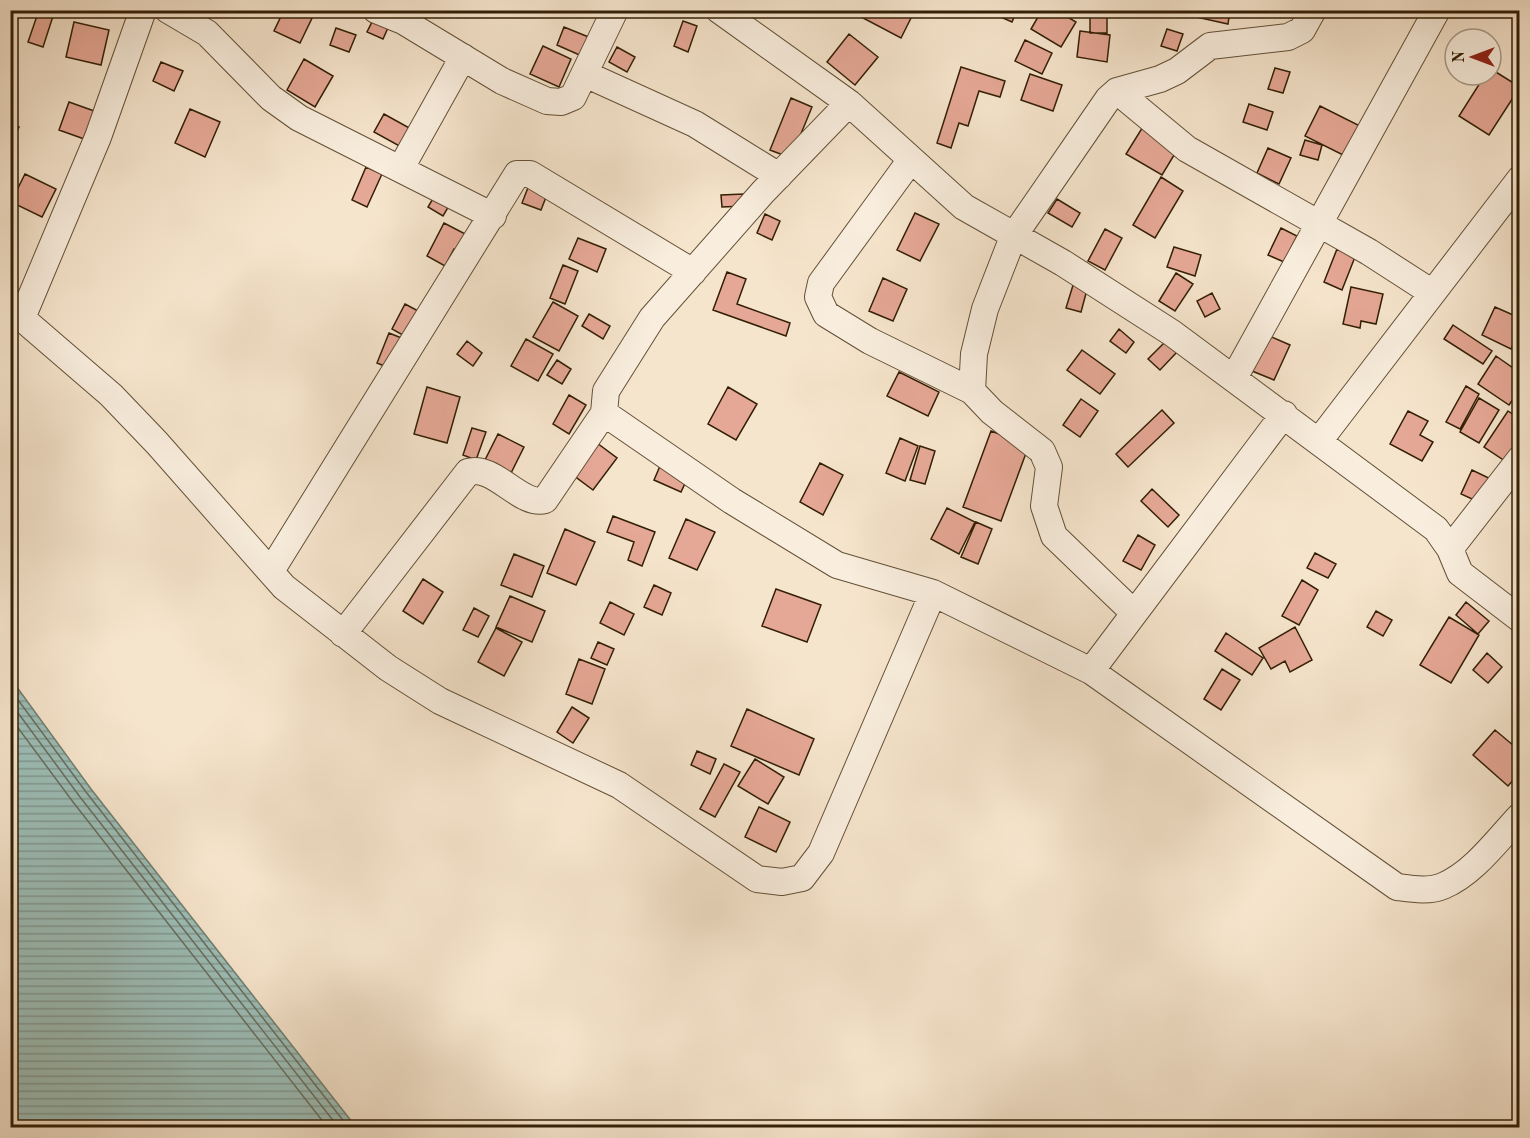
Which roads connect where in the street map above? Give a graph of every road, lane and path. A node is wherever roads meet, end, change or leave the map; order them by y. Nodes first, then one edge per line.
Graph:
1 (143, 10) edge
2 (168, 10) edge
3 (376, 10) edge
4 (615, 10) edge
5 (1313, 10) edge
6 (1437, 10) edge
7 (727, 13) edge
8 (405, 16) edge
9 (463, 57) junction
10 (585, 74) junction
11 (1117, 91) junction
12 (849, 103) junction
13 (910, 161) junction
14 (401, 168) junction
15 (779, 176) junction
16 (1518, 185) edge
17 (493, 216) junction
18 (1318, 224) junction
19 (1013, 237) junction
20 (693, 272) junction
21 (1431, 292) junction
22 (16, 313) edge
23 (1234, 378) junction
24 (972, 391) junction
25 (604, 413) junction
26 (1284, 414) junction
27 (1319, 441) junction
28 (1520, 459) edge
29 (1450, 549) junction
30 (271, 571) junction
31 (933, 593) junction
32 (1134, 613) junction
33 (1520, 618) edge
34 (343, 634) junction
35 (1090, 671) junction
36 (1520, 816) edge

1 - 22 street
2 - 14 street
3 - 8 street
4 - 10 street
5 - 11 street
6 - 18 street
7 - 12 street
8 - 9 street
9 - 10 street
9 - 14 street
10 - 15 street
11 - 18 street
11 - 19 street
12 - 13 street
12 - 15 street
13 - 19 street
13 - 24 street
14 - 17 street
15 - 20 street
16 - 21 street
17 - 20 street
17 - 30 street
18 - 21 street
18 - 23 street
19 - 23 street
19 - 24 street
20 - 25 street
21 - 27 street
22 - 30 street
23 - 26 street
24 - 32 street
25 - 31 street
25 - 34 street
26 - 27 street
26 - 32 street
27 - 29 street
28 - 29 street
29 - 33 street
30 - 34 street
31 - 34 street
31 - 35 street
32 - 35 street
35 - 36 street

